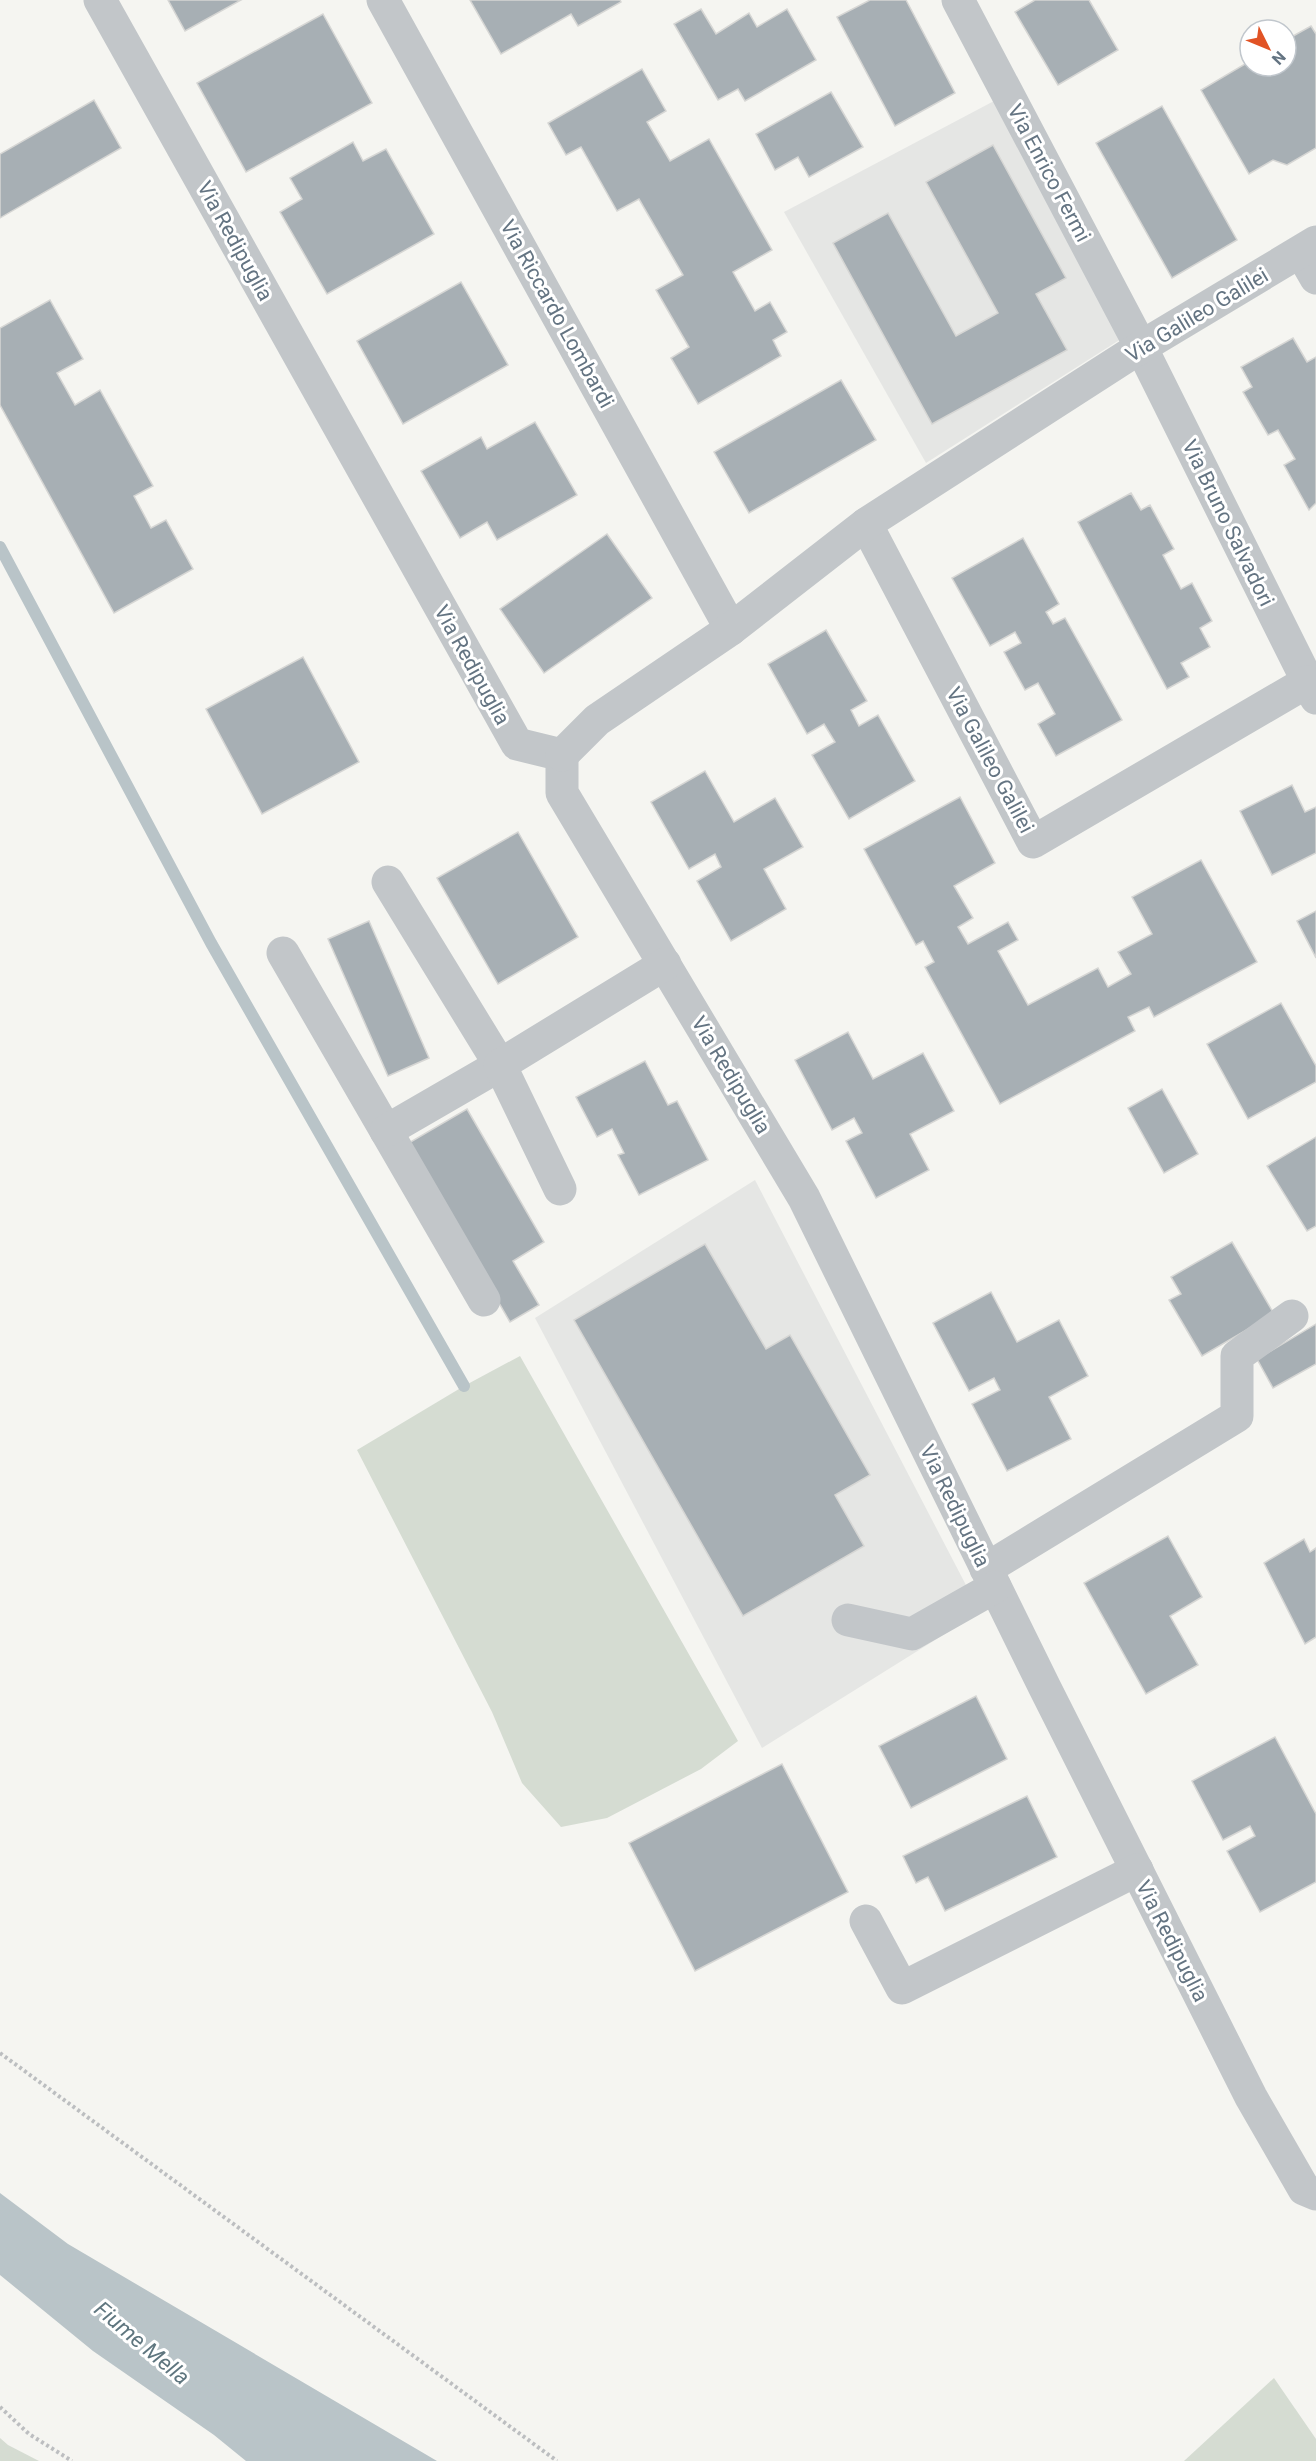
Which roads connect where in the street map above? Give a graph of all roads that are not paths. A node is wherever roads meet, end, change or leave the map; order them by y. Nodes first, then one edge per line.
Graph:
1 (100, 0) edge
2 (382, 0) edge
3 (957, 0) edge
4 (1311, 258) edge
5 (1141, 347) junction
6 (866, 524) junction
7 (731, 629) junction
8 (1312, 690) edge
9 (562, 755) junction
10 (388, 882) dead end
11 (283, 953) dead end
12 (665, 964) junction
13 (500, 1065) junction
14 (386, 1131) junction
15 (560, 1189) dead end
16 (484, 1300) dead end
17 (1293, 1316) dead end
18 (991, 1578) junction
19 (848, 1620) dead end
20 (1137, 1870) junction
21 (866, 1921) dead end
22 (1316, 2194) edge

1 - 9 street, Via Redipuglia
2 - 7 street, Via Riccardo Lombardi
3 - 5 street, Via Enrico Fermi
4 - 5 street, Via Galileo Galilei
5 - 6 street, Via Galileo Galilei
5 - 8 street, Via Bruno Salvadori
6 - 7 street, Via Galileo Galilei
6 - 8 street, Via Galileo Galilei
7 - 9 street, Via Galileo Galilei
9 - 12 street, Via Redipuglia
10 - 13 street
11 - 14 street
12 - 13 street
12 - 18 street, Via Redipuglia
13 - 14 street
13 - 15 street
14 - 16 street
17 - 18 street
18 - 19 street
18 - 20 street, Via Redipuglia
20 - 21 street
20 - 22 street, Via Redipuglia

